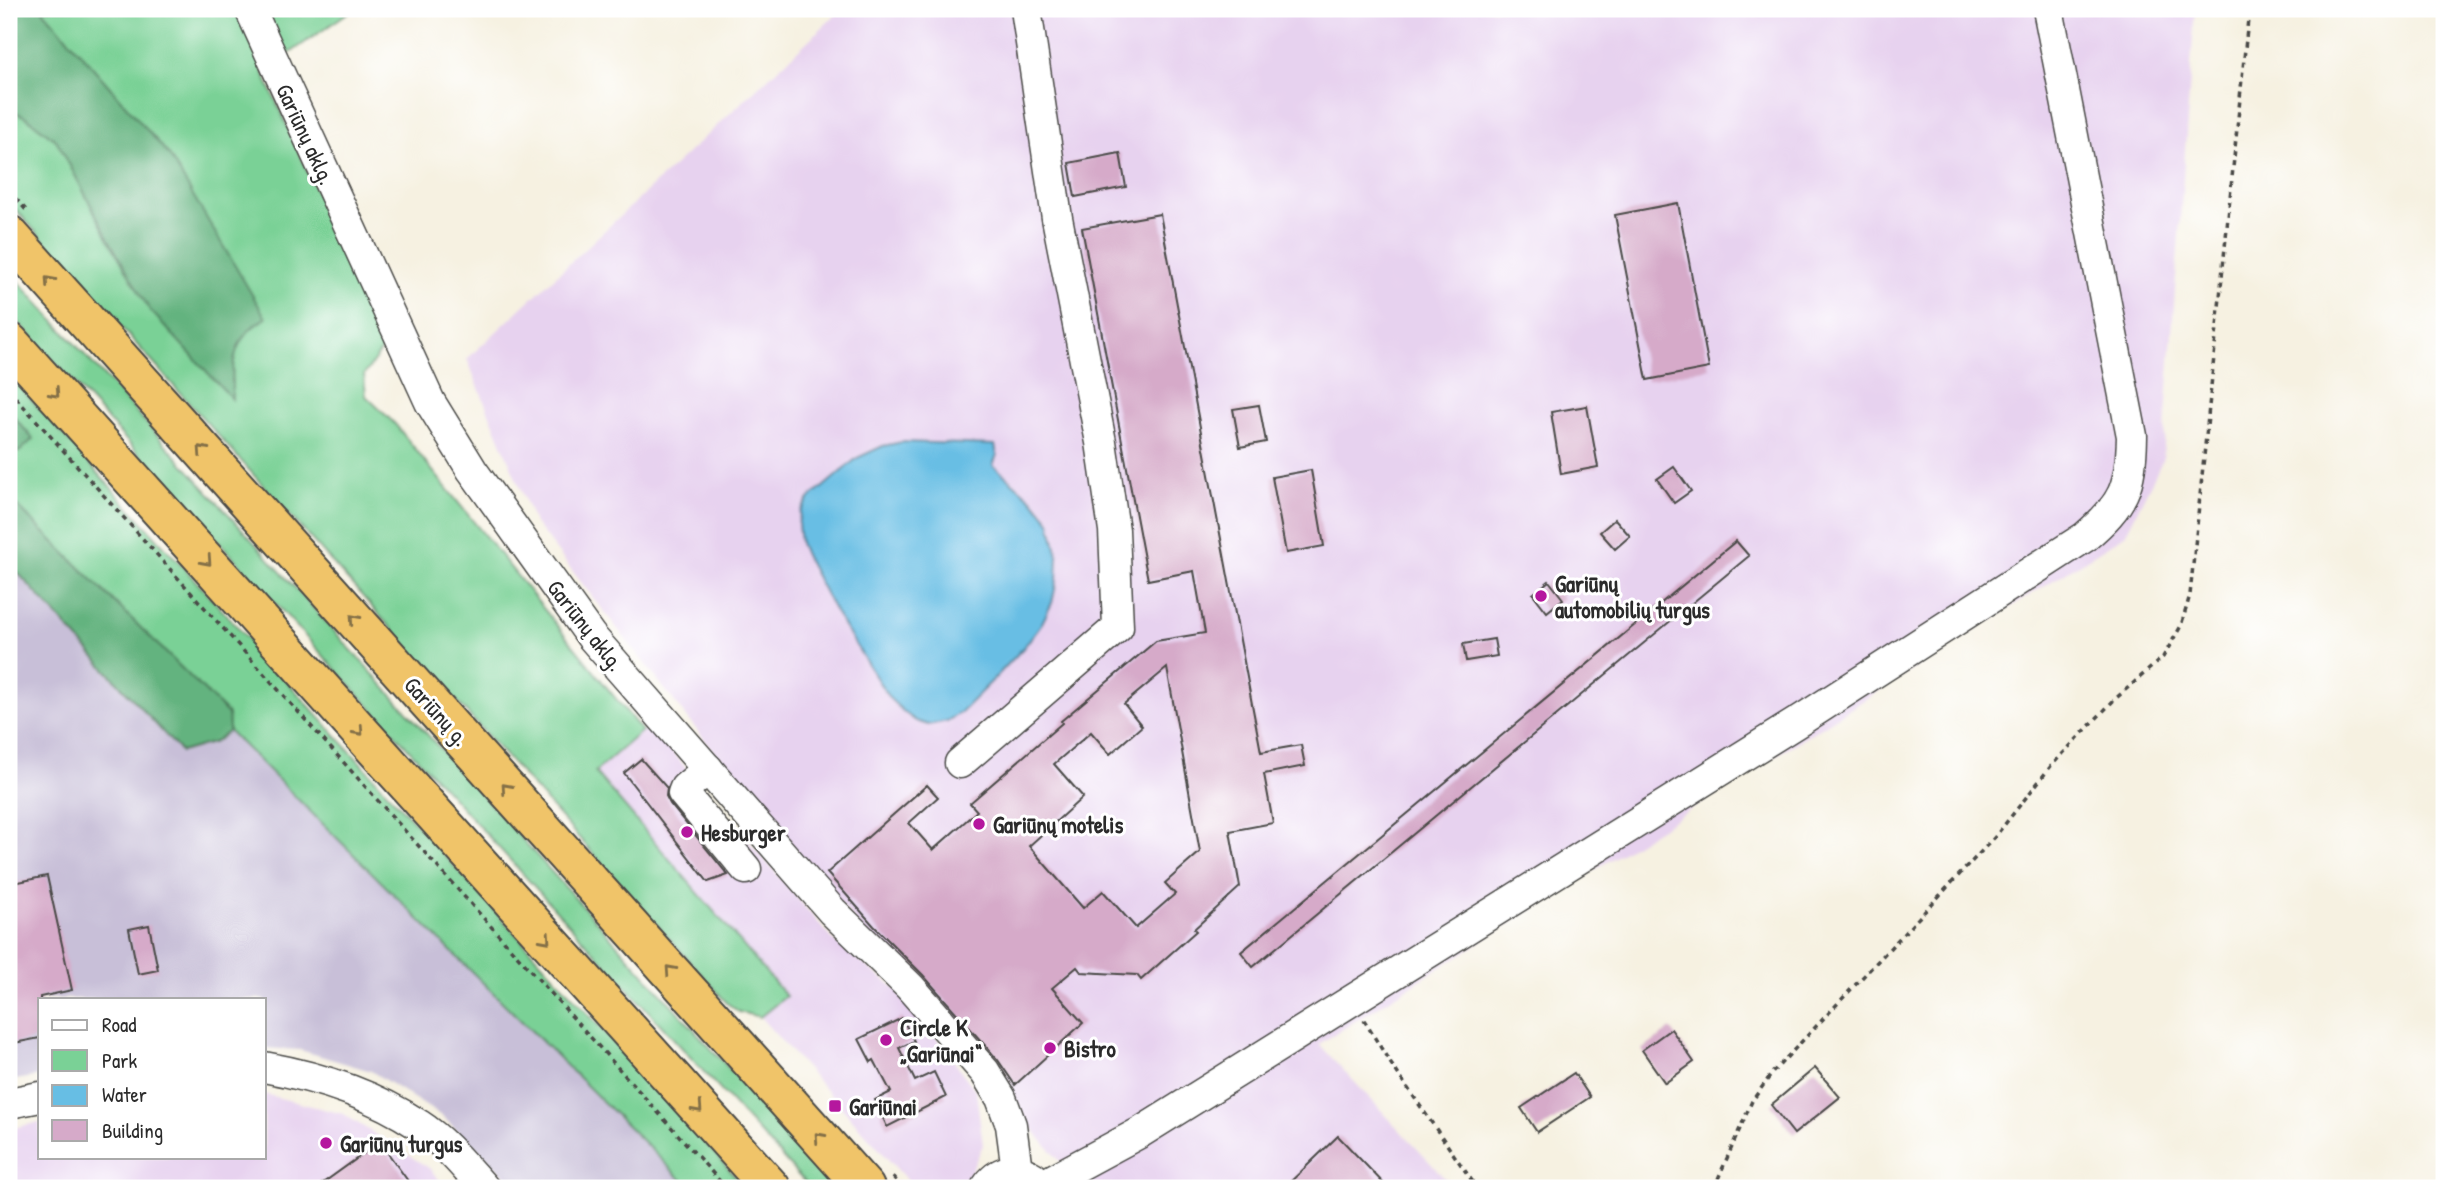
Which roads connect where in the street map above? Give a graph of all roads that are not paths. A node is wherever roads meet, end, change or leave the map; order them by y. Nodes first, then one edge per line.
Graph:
1 (250, 9) edge
2 (276, 9) edge
3 (1026, 9) edge
4 (2048, 9) edge
5 (268, 51) junction
6 (9, 236) edge
7 (9, 342) edge
8 (960, 763) dead end
9 (708, 769) junction
10 (746, 869) dead end
11 (715, 1021) junction
12 (760, 1028) dead end
13 (266, 1067) edge
14 (38, 1097) edge
15 (9, 1103) edge
16 (1033, 1181) edge
17 (484, 1188) edge
18 (771, 1188) edge
19 (864, 1188) edge
20 (986, 1188) edge

1 - 5 street, Gariūnų aklg.
2 - 5 street
3 - 8 street
4 - 16 street
5 - 9 street, Gariūnų aklg.
11 -> 6 highway, Gariūnų g.
7 -> 18 highway
9 - 10 street
9 - 16 street, Gariūnų aklg.
11 - 12 highway
19 -> 11 highway, Gariūnų g.
13 - 17 street
14 - 15 street
16 - 20 street

